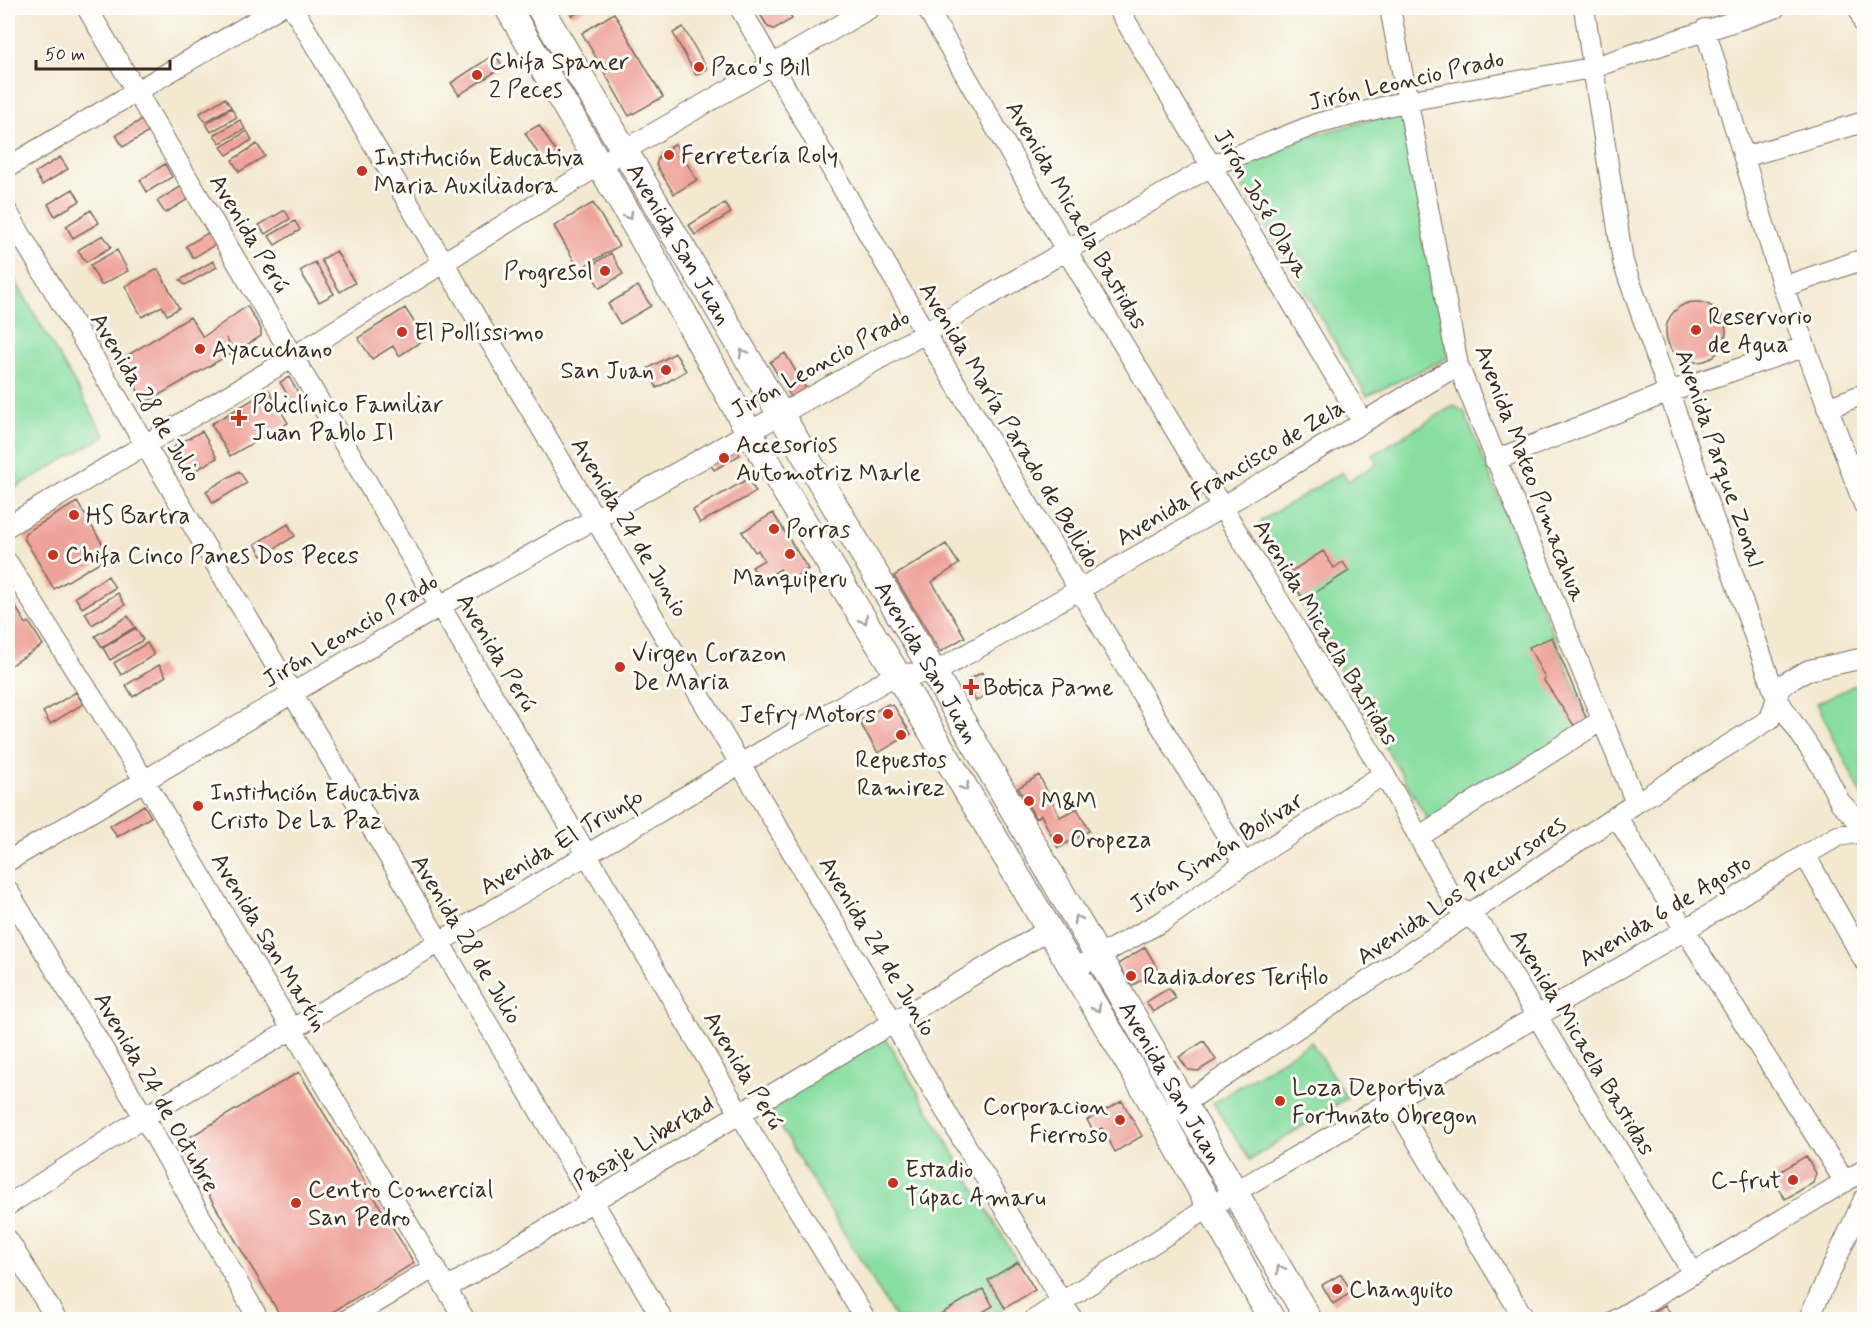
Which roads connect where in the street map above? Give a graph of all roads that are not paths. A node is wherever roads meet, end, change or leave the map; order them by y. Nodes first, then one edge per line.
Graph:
1 (87, 8) edge
2 (278, 8) edge
3 (293, 8) edge
4 (508, 8) edge
5 (540, 8) edge
6 (740, 8) edge
7 (870, 8) edge
8 (927, 8) edge
9 (1118, 8) edge
10 (1390, 8) edge
11 (1584, 8) edge
12 (1775, 8) edge
13 (1859, 8) edge
14 (1864, 24) edge
15 (1705, 29) junction
16 (772, 63) junction
17 (1591, 68) junction
18 (136, 91) junction
19 (1407, 101) junction
20 (1864, 122) edge
21 (625, 151) junction
22 (1744, 157) junction
23 (599, 165) junction
24 (1211, 166) junction
25 (8, 167) edge
26 (8, 213) edge
27 (1066, 250) junction
28 (1864, 259) edge
29 (445, 264) junction
30 (1783, 286) junction
31 (926, 333) junction
32 (1804, 348) junction
33 (293, 357) junction
34 (1458, 365) junction
35 (1670, 392) junction
36 (1864, 394) edge
37 (1827, 408) junction
38 (779, 414) junction
39 (1363, 423) junction
40 (749, 432) junction
41 (144, 444) junction
42 (1495, 460) junction
43 (1864, 505) edge
44 (1221, 508) junction
45 (596, 519) junction
46 (8, 526) edge
47 (8, 563) edge
48 (1079, 591) junction
49 (440, 606) junction
50 (1864, 658) edge
51 (934, 673) junction
52 (897, 674) junction
53 (293, 695) junction
54 (1776, 697) junction
55 (1602, 720) junction
56 (740, 764) junction
57 (1384, 774) junction
58 (144, 780) junction
59 (1636, 803) junction
60 (1617, 817) junction
61 (1864, 827) edge
62 (1864, 832) edge
63 (1420, 836) junction
64 (1805, 855) junction
65 (587, 856) junction
66 (8, 861) edge
67 (1244, 864) junction
68 (8, 891) edge
69 (1469, 917) junction
70 (1050, 928) junction
71 (1685, 930) junction
72 (440, 943) junction
73 (1098, 956) junction
74 (1864, 960) edge
75 (1074, 969) junction
76 (1537, 1015) junction
77 (893, 1022) junction
78 (293, 1031) junction
79 (1393, 1101) junction
80 (1184, 1104) junction
81 (740, 1114) junction
82 (144, 1118) junction
83 (1162, 1119) junction
84 (1864, 1170) edge
85 (1845, 1182) junction
86 (1235, 1192) junction
87 (1864, 1199) edge
88 (593, 1201) junction
89 (8, 1205) edge
90 (1211, 1206) junction
91 (8, 1240) edge
92 (435, 1268) junction
93 (1693, 1273) junction
94 (447, 1288) junction
95 (1068, 1311) edge
96 (57, 1320) edge
97 (259, 1320) edge
98 (347, 1320) edge
99 (465, 1320) edge
100 (663, 1320) edge
101 (866, 1320) edge
102 (1034, 1320) edge
103 (1272, 1320) edge
104 (1309, 1320) edge
105 (1525, 1320) edge
106 (1616, 1320) edge
107 (1808, 1320) edge

1 - 18 street, Avenida Perú
2 - 18 street
3 - 29 street, Avenida 24 de Junio
4 - 23 main road, Avenida San Juan
5 - 21 main road, Avenida San Juan
6 - 16 street, Avenida María Parado de Bellido
7 - 16 street
8 - 27 street, Avenida Micaela Bastidas
9 - 24 street, Jirón José Olaya
10 - 19 street, Avenida Mateo Pumacahua
11 - 17 street, Avenida Parque Zonal
12 - 15 street, Jirón Leoncio Prado
13 - 14 street
15 - 17 street, Jirón Leoncio Prado
15 - 22 street
16 - 21 street
16 - 31 street, Avenida María Parado de Bellido
17 - 19 street, Jirón Leoncio Prado
17 - 35 street, Avenida Parque Zonal
18 - 25 street
18 - 33 street, Avenida Perú
19 - 24 street, Jirón Leoncio Prado
19 - 34 street, Avenida Mateo Pumacahua
20 - 22 street
21 - 23 street
38 -> 21 main road, Avenida San Juan
22 - 30 street
23 - 29 street
23 -> 40 main road, Avenida San Juan
24 - 27 street, Jirón Leoncio Prado
24 - 39 street, Jirón José Olaya
26 - 41 street, Avenida 28 de Julio
27 - 31 street, Jirón Leoncio Prado
27 - 44 street, Avenida Micaela Bastidas
28 - 30 street
29 - 33 street
29 - 45 street, Avenida 24 de Junio
30 - 32 street
31 - 38 street, Jirón Leoncio Prado
31 - 48 street, Avenida María Parado de Bellido
32 - 35 street
32 - 37 street
33 - 41 street
33 - 49 street, Avenida Perú
34 - 39 street, Avenida Francisco de Zela
34 - 42 street, Avenida Mateo Pumacahua
35 - 42 street
35 - 54 street, Avenida Parque Zonal
36 - 37 street
37 - 43 street
38 - 40 street, Jirón Leoncio Prado
38 - 51 main road, Avenida San Juan
39 - 44 street, Avenida Francisco de Zela
40 - 45 street, Jirón Leoncio Prado
40 -> 52 main road, Avenida San Juan
41 - 46 street
41 - 53 street, Avenida 28 de Julio
42 - 55 street, Avenida Mateo Pumacahua
44 - 48 street, Avenida Francisco de Zela
44 - 57 street, Avenida Micaela Bastidas
45 - 49 street, Jirón Leoncio Prado
45 - 56 street, Avenida 24 de Junio
47 - 58 street, Avenida San Martín
48 - 51 street, Avenida Francisco de Zela
48 - 67 street, Avenida María Parado de Bellido
49 - 53 street, Jirón Leoncio Prado
49 - 65 street, Avenida Perú
50 - 54 street, Avenida Los Precursores
51 - 52 street, Avenida Francisco de Zela
73 -> 51 main road, Avenida San Juan
52 - 56 street, Avenida El Triunfo
52 -> 70 main road, Avenida San Juan
53 - 58 street, Jirón Leoncio Prado
53 - 72 street, Avenida 28 de Julio
54 - 59 street, Avenida Los Precursores
54 - 61 street, Avenida Parque Zonal
55 - 59 street, Avenida Mateo Pumacahua
55 - 63 street
56 - 65 street, Avenida El Triunfo
56 - 77 street, Avenida 24 de Junio
57 - 63 street, Avenida Micaela Bastidas
57 - 67 street, Jirón Simón Bolívar
58 - 66 street, Jirón Leoncio Prado
58 - 78 street, Avenida San Martín
59 - 60 street, Avenida Los Precursores
60 - 69 street, Avenida Los Precursores
60 - 71 street
62 - 64 street, Avenida 6 de Agosto
63 - 69 street, Avenida Micaela Bastidas
64 - 71 street, Avenida 6 de Agosto
64 - 74 street
65 - 72 street, Avenida El Triunfo
65 - 81 street, Avenida Perú
67 - 73 street, Jirón Simón Bolívar
68 - 82 street, Avenida 24 de Octubre
69 - 76 street, Avenida Micaela Bastidas
69 - 80 street, Avenida Los Precursores
70 - 75 main road, Avenida San Juan
70 - 77 street, Pasaje Libertad
71 - 76 street, Avenida 6 de Agosto
71 - 85 street
72 - 78 street, Avenida El Triunfo
72 - 88 street, Avenida 28 de Julio
73 - 75 street, Jirón Simón Bolívar
73 - 80 main road, Avenida San Juan
75 -> 83 main road, Avenida San Juan
76 - 79 street, Avenida 6 de Agosto
76 - 93 street, Avenida Micaela Bastidas
77 - 81 street, Pasaje Libertad
77 - 95 street, Avenida 24 de Junio
78 - 82 street, Avenida El Triunfo
78 - 92 street, Avenida San Martín
79 - 86 street, Avenida 6 de Agosto
79 - 105 street
80 - 83 street, Avenida Los Precursores
80 - 86 main road, Avenida San Juan
81 - 88 street, Pasaje Libertad
81 - 101 street, Avenida Perú
82 - 89 street, Avenida El Triunfo
82 - 97 street, Avenida 24 de Octubre
83 - 90 main road, Avenida San Juan
84 - 85 street
85 - 93 street
86 - 90 street, Avenida 6 de Agosto
104 -> 86 main road, Avenida San Juan
87 - 107 street
88 - 94 street, Pasaje Libertad
88 - 100 street, Avenida 28 de Julio
90 - 95 street, Avenida 6 de Agosto
90 - 103 main road, Avenida San Juan
91 - 96 street
92 - 94 street, Avenida San Martín
92 - 98 street
93 - 106 street
94 - 99 street, Avenida San Martín
95 - 102 street, Avenida 6 de Agosto

